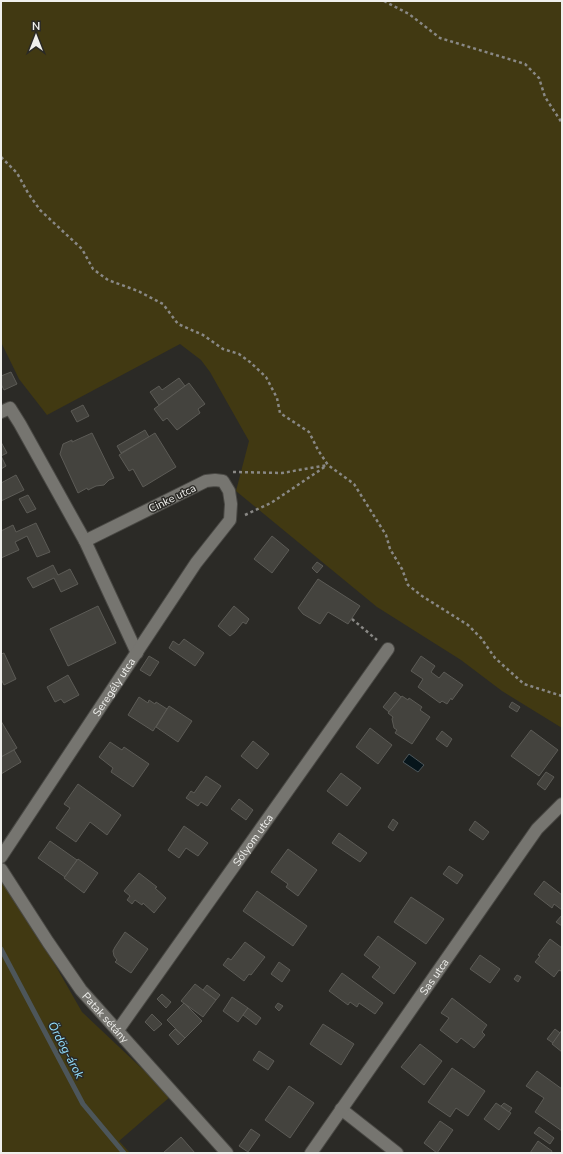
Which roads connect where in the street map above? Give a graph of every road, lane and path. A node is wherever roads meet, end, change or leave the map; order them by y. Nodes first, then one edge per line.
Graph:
1 (384, 1) edge
2 (562, 123) edge
3 (1, 157) edge
4 (1, 412) edge
5 (328, 464) junction
6 (206, 481) junction
7 (230, 520) junction
8 (85, 541) junction
9 (352, 619) dead end
10 (388, 649) joint
11 (137, 653) junction
12 (562, 696) edge
13 (562, 804) edge
14 (1, 857) edge
15 (1, 869) edge
16 (118, 1030) junction
17 (341, 1109) junction
18 (227, 1153) edge
19 (311, 1153) edge
20 (397, 1153) edge

1 - 2 path
3 - 5 path
4 - 8 street
5 - 6 path
5 - 7 path
5 - 12 path
6 - 7 street, Cinke utca
6 - 8 street, Cinke utca
7 - 11 street, Seregély utca
8 - 11 street
9 - 10 path
10 - 16 street, Sólyom utca
11 - 14 street, Seregély utca
13 - 17 street, Sas utca
15 - 16 street, Patak sétány
16 - 18 street, Patak sétány
17 - 19 street, Sas utca
17 - 20 street

